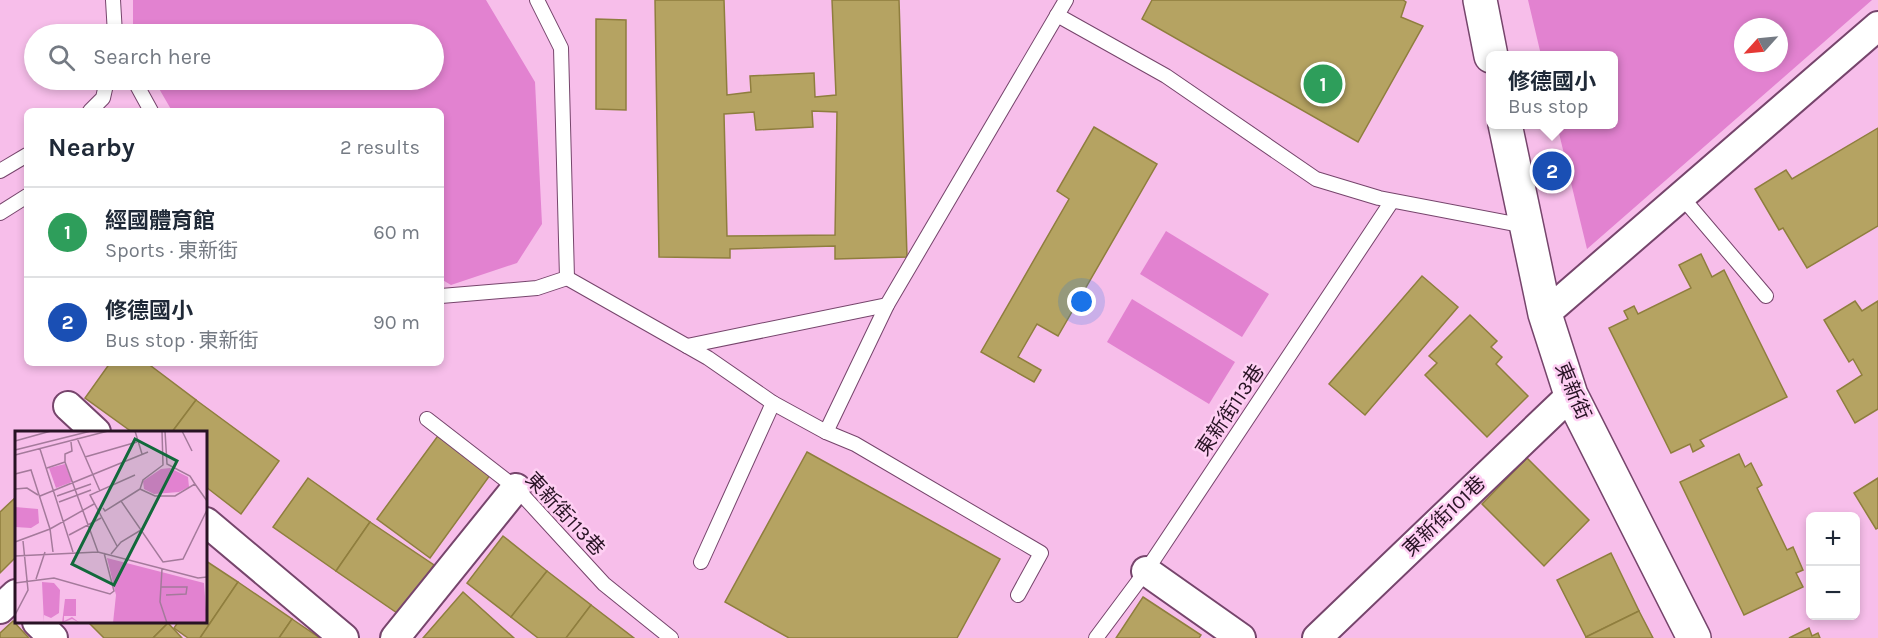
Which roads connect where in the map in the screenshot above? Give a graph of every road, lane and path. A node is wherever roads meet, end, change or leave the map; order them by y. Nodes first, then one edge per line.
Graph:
1 (113, 0) edge
2 (537, 0) edge
3 (1066, 0) edge
4 (1480, 0) edge
5 (1057, 15) junction
6 (114, 24) edge
7 (1878, 26) edge
8 (1490, 51) edge
9 (105, 90) edge
10 (140, 90) edge
11 (93, 108) edge
12 (150, 108) edge
13 (1506, 129) edge
14 (24, 157) edge
15 (0, 171) edge
16 (1681, 196) junction
17 (24, 198) edge
18 (1392, 201) junction
19 (0, 213) edge
20 (1527, 226) junction
21 (567, 278) junction
22 (444, 296) edge
23 (1766, 296) dead end
24 (887, 305) junction
25 (1545, 314) junction
26 (687, 346) junction
27 (1571, 394) junction
28 (773, 402) junction
29 (68, 406) dead end
30 (427, 419) dead end
31 (95, 431) edge
32 (826, 432) junction
33 (516, 488) junction
34 (207, 523) edge
35 (701, 562) dead end
36 (1146, 571) junction
37 (1018, 595) dead end
38 (39, 623) edge
39 (53, 638) edge
40 (344, 638) edge
41 (395, 638) edge
42 (671, 638) edge
43 (1096, 638) edge
44 (1241, 638) edge
45 (1317, 638) edge
46 (1694, 638) edge

1 - 6 lane
2 - 21 lane
3 - 5 lane
4 - 8 street
5 - 18 lane
5 - 24 lane
7 - 16 street
9 - 11 lane
10 - 12 lane
13 - 20 street, 東新街
14 - 15 lane
16 - 23 lane
16 - 25 street
17 - 19 lane
18 - 20 lane
18 - 36 lane, 東新街113巷
20 - 25 street, 東新街
21 - 22 lane
21 - 26 lane
24 - 26 lane
24 - 32 lane
25 - 27 street, 東新街
26 - 28 lane
27 - 45 street, 東新街101巷
27 - 46 street, 東新街
28 - 32 lane
28 - 35 lane
29 - 31 street
30 - 33 lane, 東新街113巷
32 - 37 lane
33 - 41 street
33 - 42 lane, 東新街113巷
34 - 40 street
36 - 43 lane, 東新街113巷
36 - 44 street
38 - 39 street

